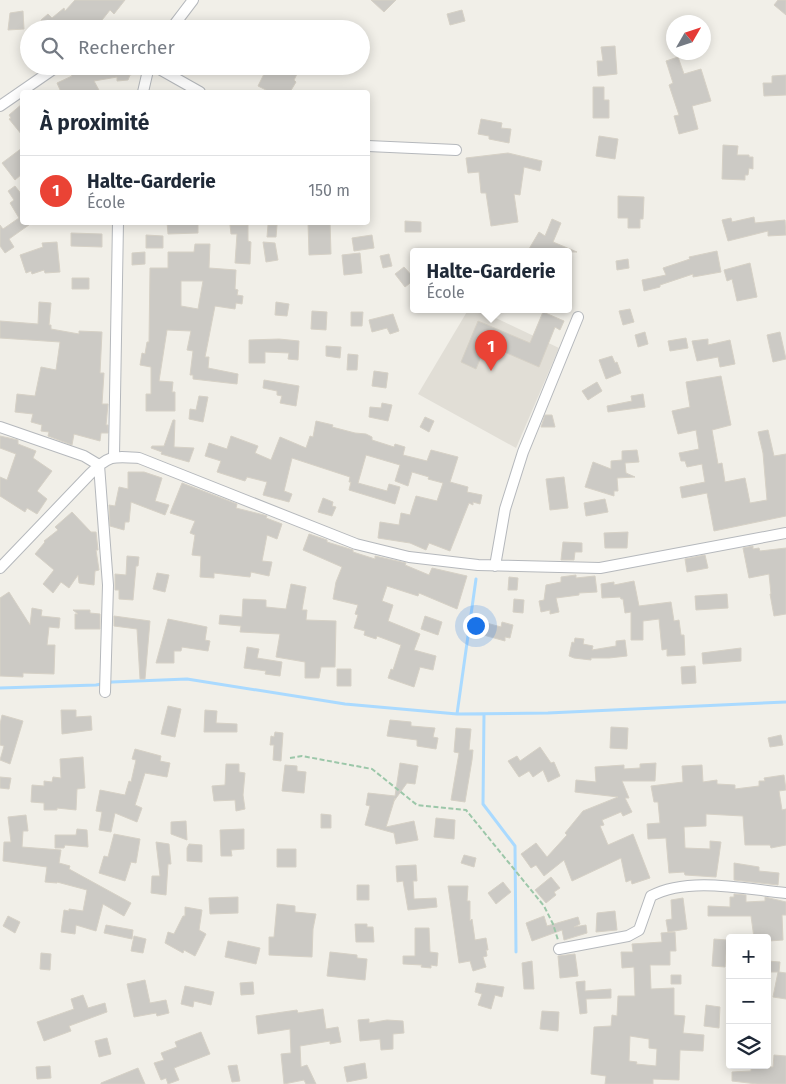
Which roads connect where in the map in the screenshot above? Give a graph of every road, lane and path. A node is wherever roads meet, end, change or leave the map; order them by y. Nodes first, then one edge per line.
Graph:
1 (193, 0) edge
2 (178, 20) edge
3 (45, 75) edge
4 (147, 75) edge
5 (170, 75) edge
6 (23, 90) edge
7 (143, 90) edge
8 (196, 90) edge
9 (20, 92) edge
10 (0, 106) edge
11 (370, 146) edge
12 (456, 150) dead end
13 (118, 225) edge
14 (578, 317) dead end
15 (0, 428) edge
16 (114, 456) junction
17 (99, 465) junction
18 (786, 533) edge
19 (495, 566) junction
20 (0, 568) edge
21 (105, 686) dead end
22 (290, 758) dead end
23 (786, 893) edge
24 (559, 949) joint

1 - 2 street
3 - 6 street
4 - 7 street
5 - 8 street
9 - 10 street
11 - 12 street
13 - 16 street
14 - 19 street
15 - 17 street
16 - 17 street
16 - 19 street
17 - 20 street
17 - 21 street
18 - 19 street
22 - 24 path
23 - 24 street

